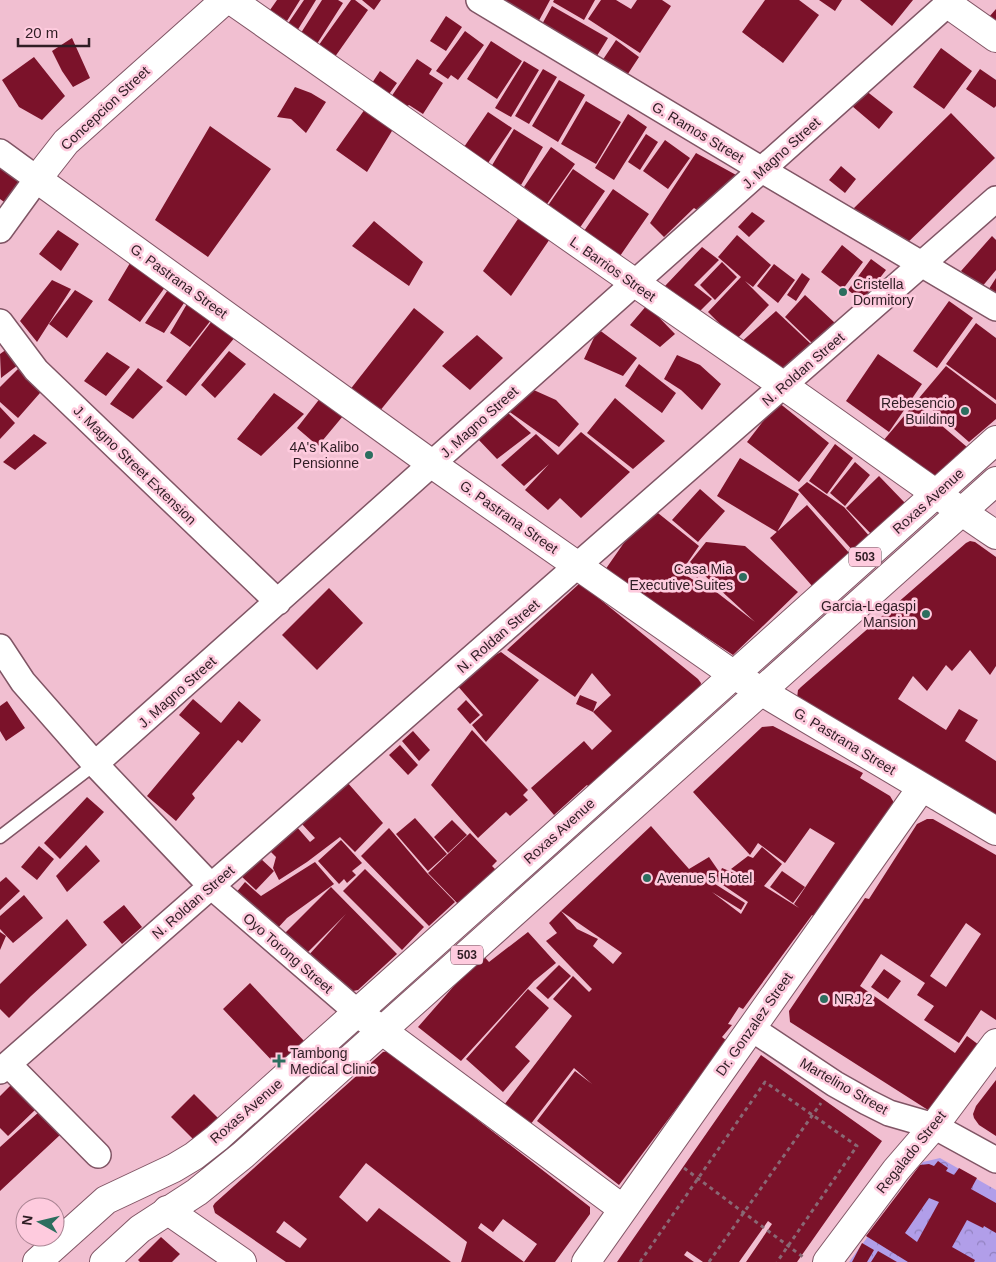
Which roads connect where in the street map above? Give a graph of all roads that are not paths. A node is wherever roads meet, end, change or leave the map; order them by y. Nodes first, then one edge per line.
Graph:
1 (225, 0) edge
2 (231, 0) edge
3 (480, 0) edge
4 (950, 2) edge
5 (996, 38) edge
6 (0, 152) edge
7 (762, 170) junction
8 (37, 179) junction
9 (996, 199) edge
10 (0, 230) edge
11 (923, 264) junction
12 (634, 284) junction
13 (996, 308) edge
14 (0, 322) edge
15 (783, 386) junction
16 (996, 440) edge
17 (432, 464) junction
18 (996, 481) edge
19 (935, 494) junction
20 (962, 512) junction
21 (996, 535) edge
22 (579, 566) junction
23 (278, 602) junction
24 (0, 647) edge
25 (734, 675) junction
26 (762, 691) junction
27 (95, 764) junction
28 (922, 787) junction
29 (996, 831) edge
30 (0, 837) edge
31 (211, 886) junction
32 (357, 1012) junction
33 (751, 1028) junction
34 (382, 1030) junction
35 (996, 1043) edge
36 (3, 1064) edge
37 (934, 1126) junction
38 (98, 1155) dead end
39 (996, 1160) edge
40 (623, 1209) junction
41 (167, 1210) junction
42 (37, 1262) edge
43 (104, 1262) edge
44 (242, 1262) edge
45 (586, 1262) edge
46 (827, 1262) edge

1 - 8 street, Concepcion Street
2 - 12 street, L. Barrios Street
3 - 7 street, G. Ramos Street
4 - 5 street
4 - 7 street, J. Magno Street
6 - 8 street
7 - 11 street, G. Ramos Street
7 - 12 street, J. Magno Street
8 - 10 street, Concepcion Street
8 - 17 street, G. Pastrana Street
9 - 11 street, N. Roldan Street
11 - 13 street, G. Ramos Street
11 - 15 street, N. Roldan Street
12 - 15 street, L. Barrios Street
12 - 17 street, J. Magno Street
14 - 23 street, J. Magno Street Extension
15 - 19 street, L. Barrios Street
15 - 22 street, N. Roldan Street
16 - 19 street, Roxas Avenue / 503
17 - 22 street, G. Pastrana Street
17 - 23 street, J. Magno Street
18 - 20 street, 503
19 - 20 street, L. Barrios Street
19 - 25 street, Roxas Avenue / 503
20 - 21 street, L. Barrios Street
20 - 26 street, 503
22 - 25 street, G. Pastrana Street
22 - 31 street, N. Roldan Street
23 - 27 street, J. Magno Street
24 - 27 street, Oyo Torong Street
25 - 26 street, G. Pastrana Street
25 - 32 street, Roxas Avenue / 503
26 - 28 street, G. Pastrana Street
26 - 34 street, 503
27 - 30 lane, J. Magno Street
27 - 31 street, Oyo Torong Street
28 - 29 street, G. Pastrana Street
28 - 33 street, Dr. Gonzalez Street
31 - 32 street, Oyo Torong Street
31 - 36 street, N. Roldan Street
32 - 34 street, Oyo Torong Street
32 - 42 street, Roxas Avenue / 503
33 - 37 street, Martelino Street
33 - 40 street, Dr. Gonzalez Street
34 - 40 street, Oyo Torong Street
34 - 41 street, 503
35 - 37 street, Regalado Street
36 - 38 street
37 - 39 street, Martelino Street
37 - 46 street, Regalado Street
40 - 45 street, Dr. Gonzalez Street
41 - 43 street, 503
41 - 44 street

